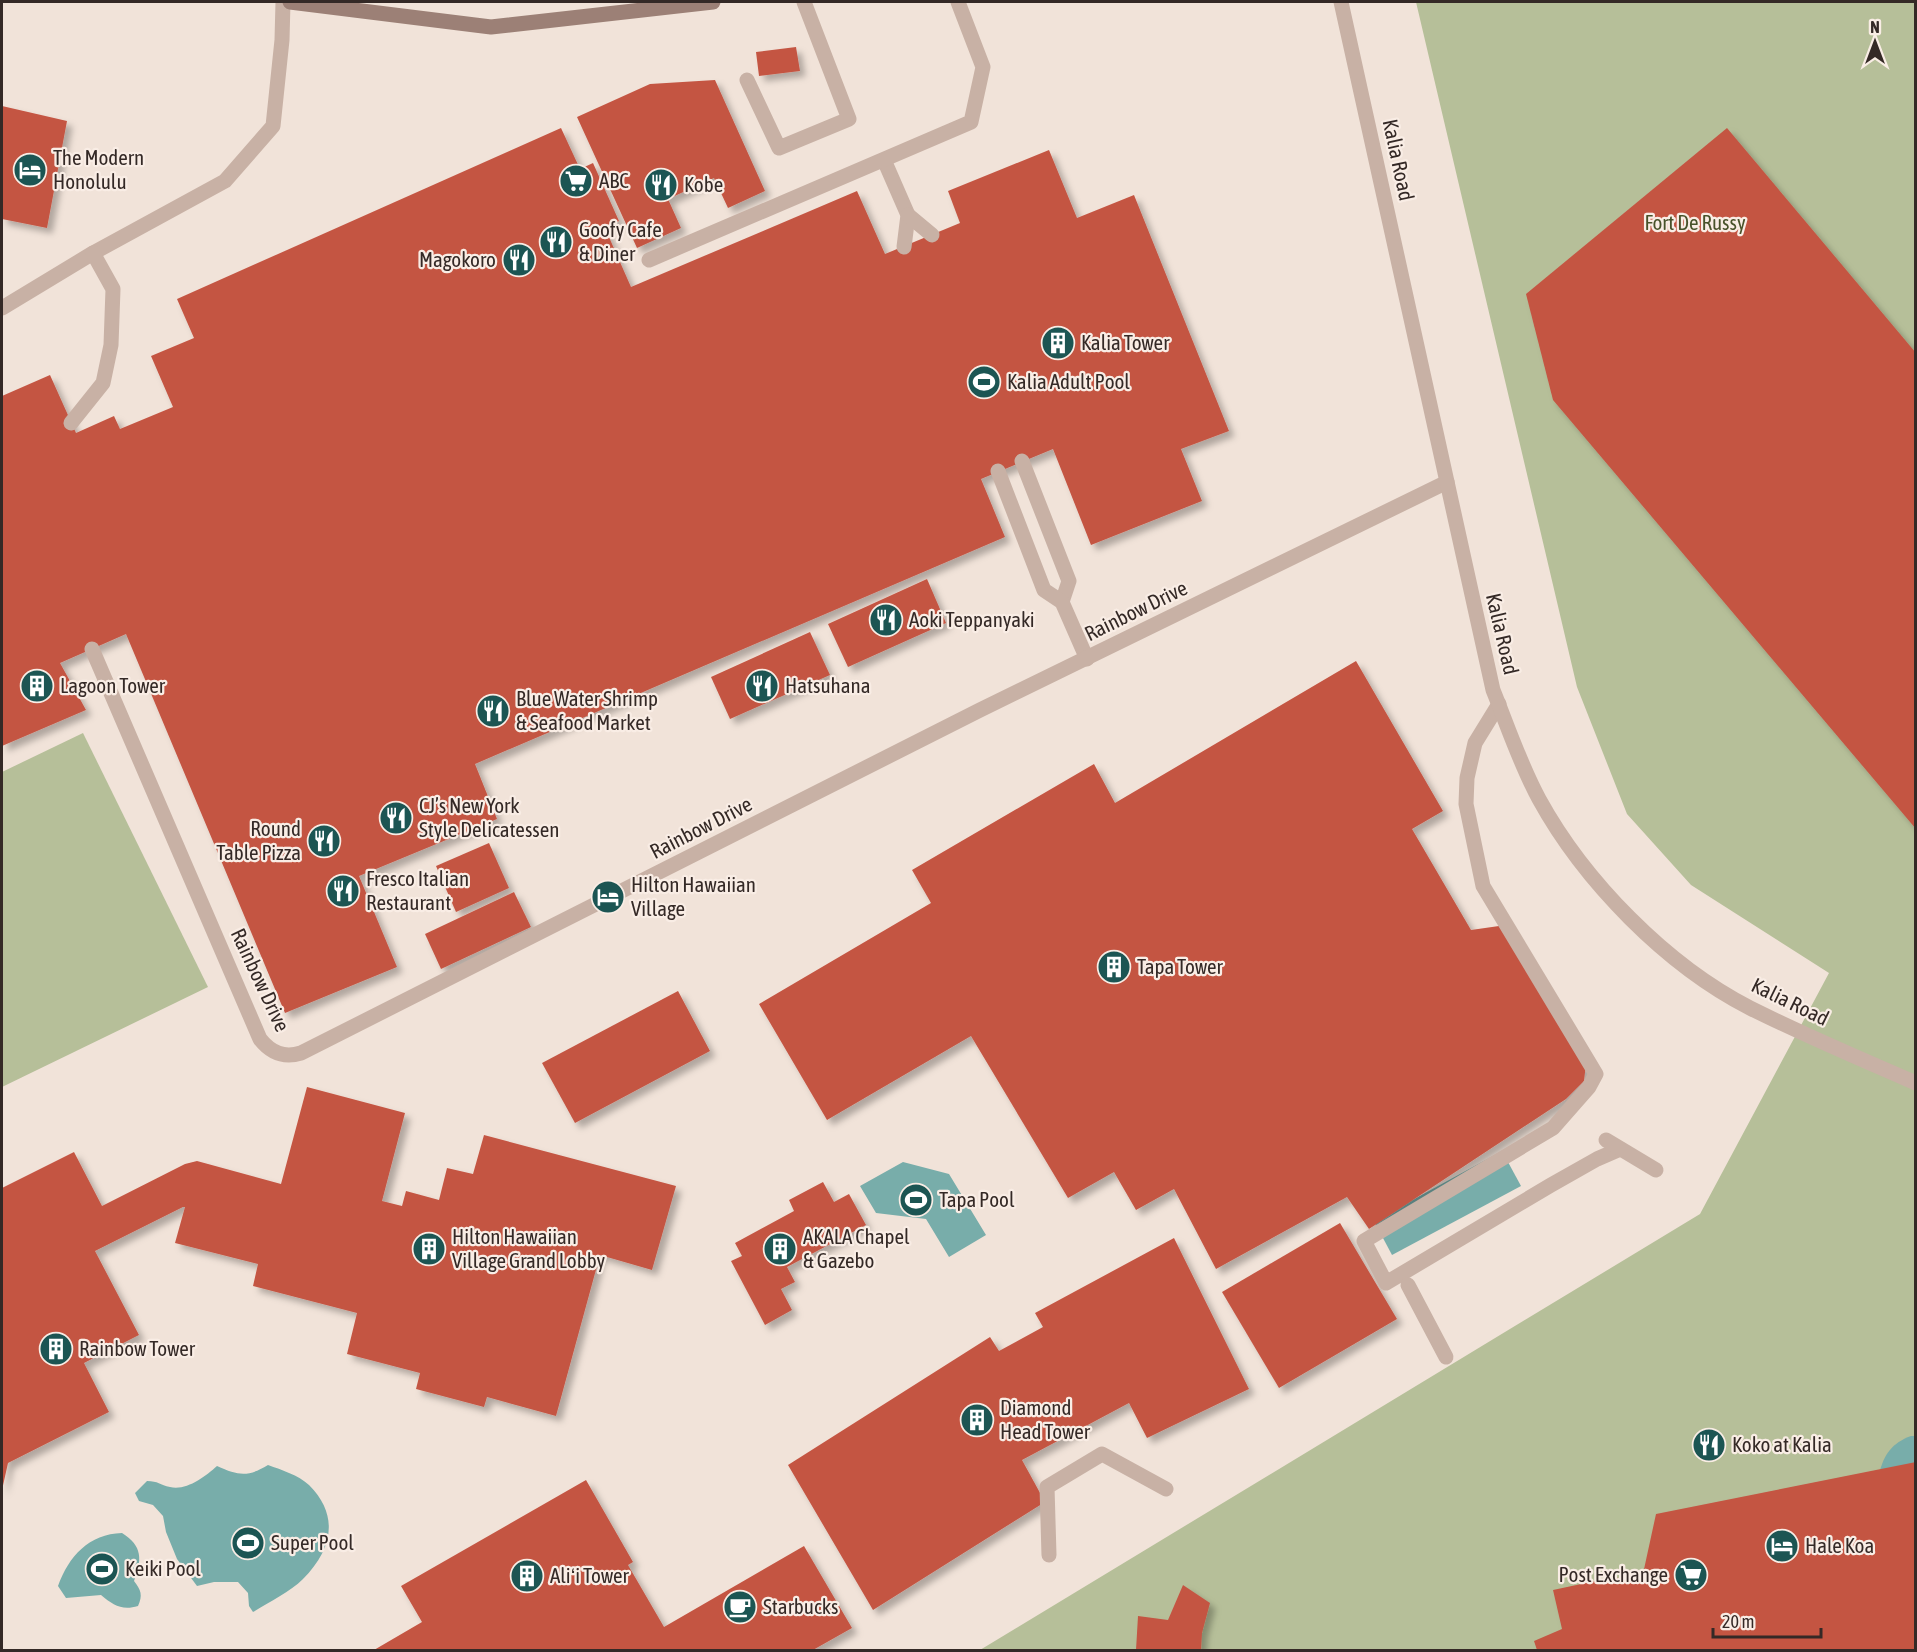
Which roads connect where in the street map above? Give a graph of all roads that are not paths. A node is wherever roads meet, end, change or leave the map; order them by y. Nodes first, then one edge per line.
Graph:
1 (283, 2) edge
2 (290, 2) edge
3 (713, 2) edge
4 (804, 2) edge
5 (958, 2) edge
6 (1341, 2) edge
7 (747, 80) dead end
8 (884, 160) junction
9 (908, 215) junction
10 (932, 235) dead end
11 (904, 247) dead end
12 (93, 253) junction
13 (649, 260) dead end
14 (2, 308) edge
15 (71, 423) dead end
16 (1022, 461) dead end
17 (998, 471) dead end
18 (1447, 482) junction
19 (1062, 602) junction
20 (92, 649) dead end
21 (1087, 659) junction
22 (1499, 704) junction
23 (1916, 1083) edge
24 (1606, 1140) dead end
25 (1620, 1149) junction
26 (1656, 1170) dead end
27 (1408, 1285) dead end
28 (1446, 1357) dead end
29 (1166, 1489) dead end
30 (1049, 1555) dead end

1 - 12 street
2 - 3 main road
4 - 7 street
5 - 8 street
6 - 18 street, Kalia Road
8 - 9 street
8 - 13 street
9 - 10 street
9 - 11 street
12 - 14 street
12 - 15 street
16 - 19 street
17 - 19 street
18 - 21 street, Rainbow Drive
18 - 22 street, Kalia Road
19 - 21 street
20 - 21 street, Rainbow Drive
22 - 23 street, Kalia Road
22 - 25 street
24 - 25 street
25 - 26 street
27 - 28 street
29 - 30 street

